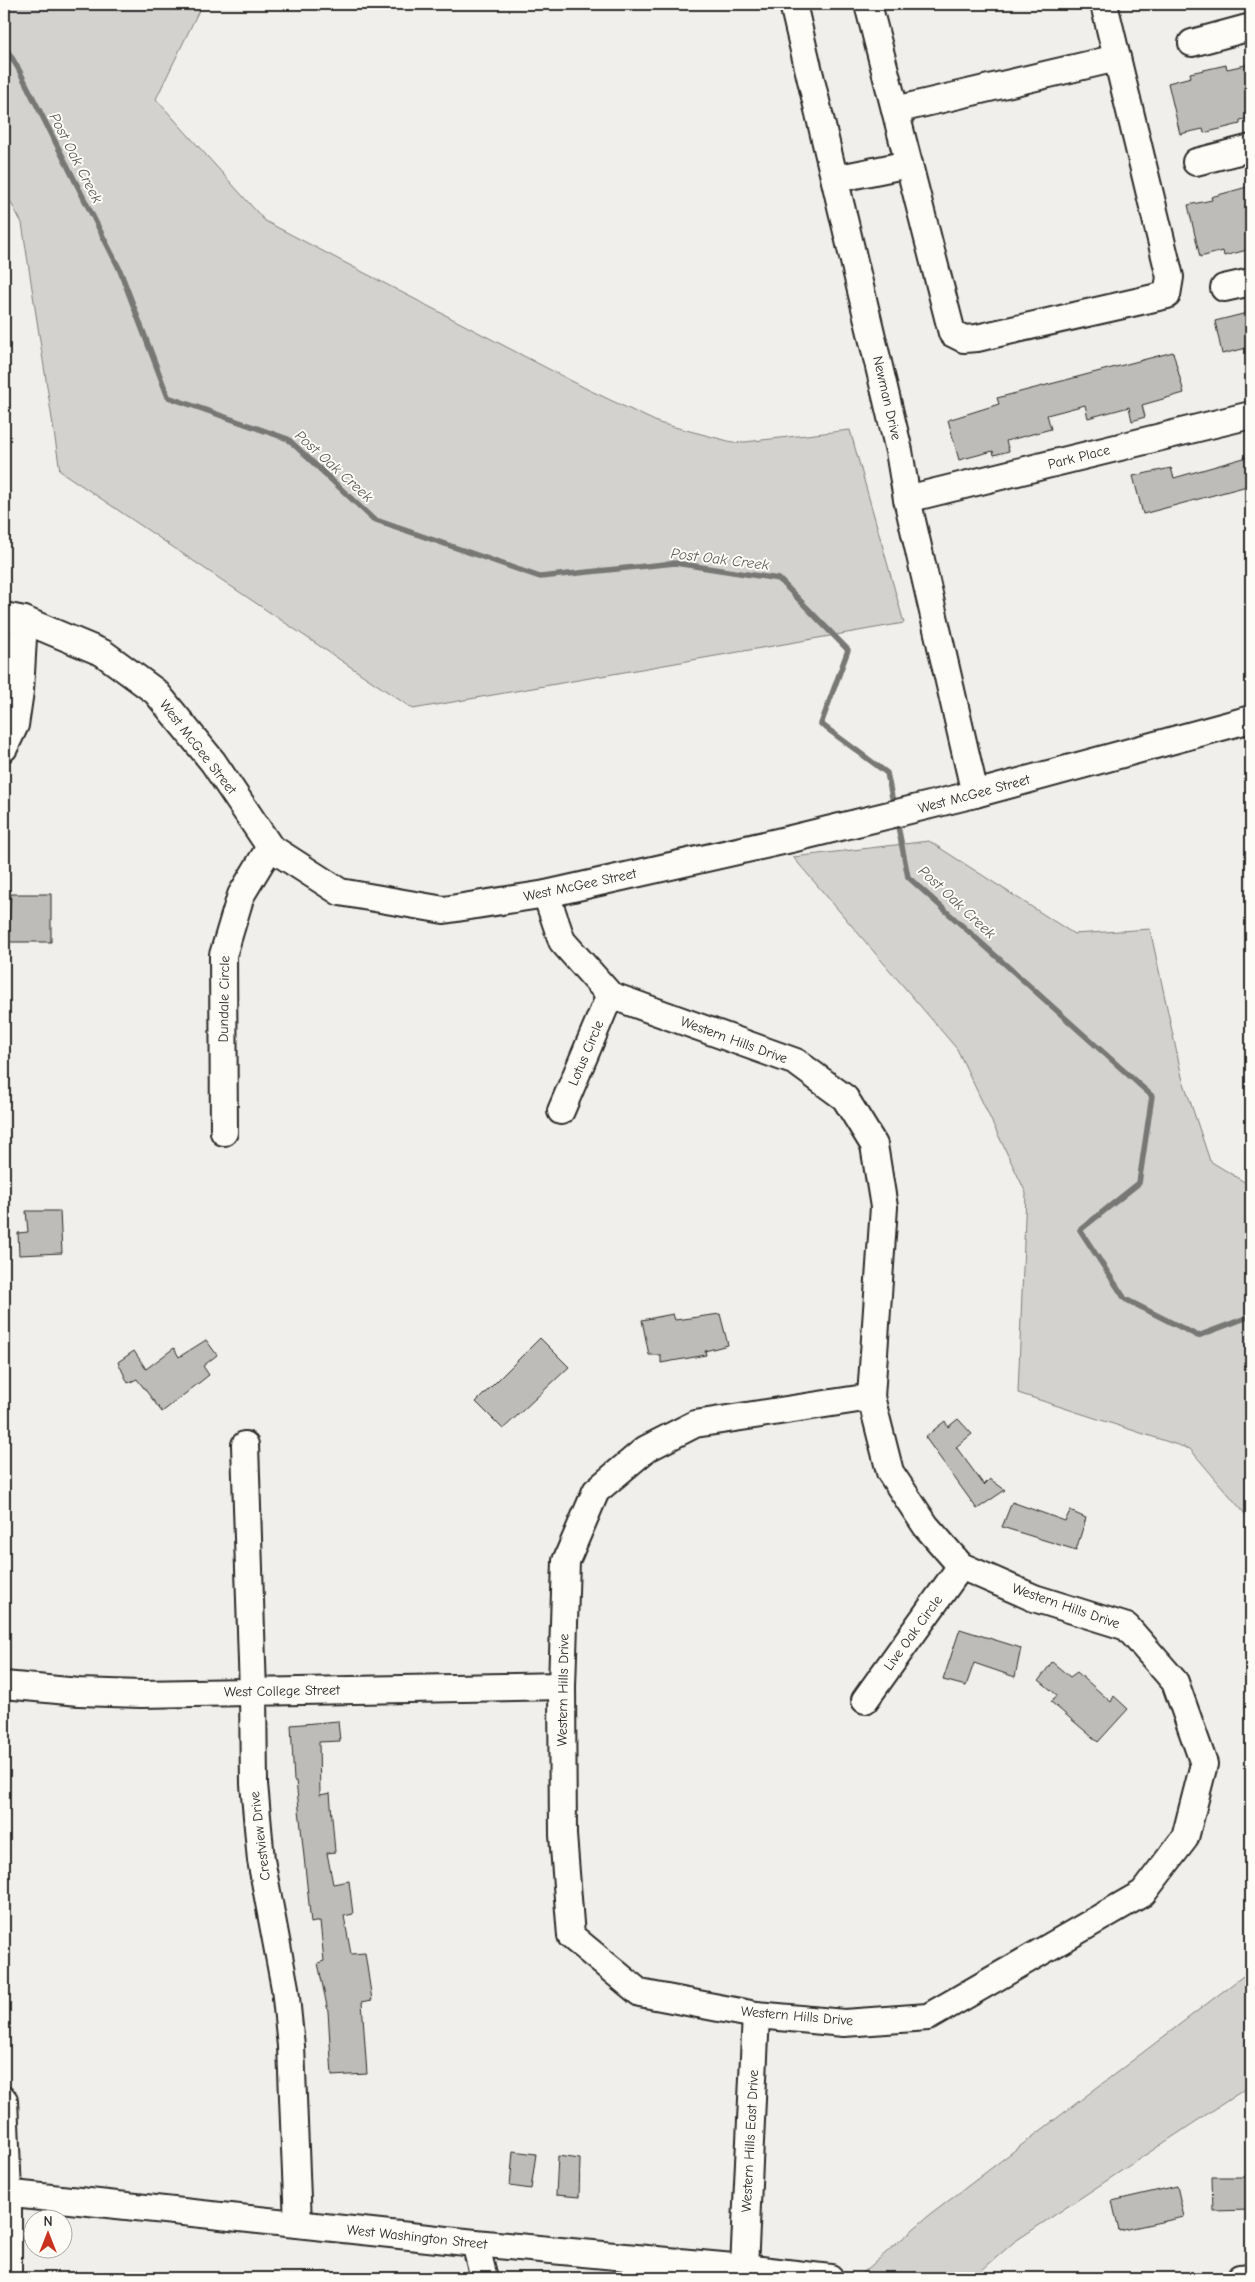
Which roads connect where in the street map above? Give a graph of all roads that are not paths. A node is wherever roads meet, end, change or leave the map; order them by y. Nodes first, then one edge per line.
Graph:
1 (794, 4) edge
2 (868, 4) edge
3 (1104, 4) edge
4 (1251, 28) edge
5 (1192, 42) dead end
6 (1117, 58) junction
7 (895, 110) junction
8 (1251, 148) edge
9 (1196, 162) dead end
10 (909, 164) junction
11 (835, 180) junction
12 (1251, 282) edge
13 (1224, 288) dead end
14 (1251, 415) edge
15 (907, 499) junction
16 (14, 618) edge
17 (1251, 720) edge
18 (4, 748) edge
19 (975, 794) junction
20 (270, 847) junction
21 (546, 894) junction
22 (610, 995) junction
23 (561, 1111) dead end
24 (224, 1132) dead end
25 (871, 1397) junction
26 (245, 1445) dead end
27 (961, 1566) junction
28 (4, 1685) edge
29 (562, 1686) junction
30 (253, 1692) junction
31 (865, 1700) dead end
32 (756, 2015) junction
33 (4, 2100) edge
34 (6, 2193) edge
35 (298, 2224) junction
36 (475, 2243) junction
37 (744, 2268) junction
38 (1251, 2277) edge
39 (8, 2278) edge
40 (484, 2278) edge
41 (830, 2278) edge
42 (1240, 2278) edge

1 - 11 street, Newman Drive
2 - 7 street
3 - 6 street
4 - 5 street
6 - 7 street
6 - 10 street
7 - 10 street
8 - 9 street
10 - 11 street
11 - 15 street, Newman Drive
12 - 13 street
14 - 15 street, Park Place
15 - 19 street, Newman Drive
16 - 18 street
16 - 20 street, West McGee Street
17 - 19 street, West McGee Street
19 - 21 street, West McGee Street
20 - 21 street, West McGee Street
20 - 24 street, Dundale Circle
21 - 22 street, Western Hills Drive
22 - 23 street, Lotus Circle
22 - 25 street, Western Hills Drive
25 - 27 street, Western Hills Drive
25 - 29 street, Western Hills Drive
26 - 30 street, Crestview Drive
27 - 31 street, Live Oak Circle
27 - 32 street, Western Hills Drive
28 - 30 street, West College Street
29 - 30 street, West College Street
29 - 32 street, Western Hills Drive
30 - 35 street, Crestview Drive
32 - 37 street, Western Hills East Drive
33 - 34 street
34 - 35 street, West Washington Street
34 - 39 street
35 - 36 street, West Washington Street
36 - 37 street, West Washington Street
36 - 40 street
37 - 41 street, West Washington Street
38 - 42 street

